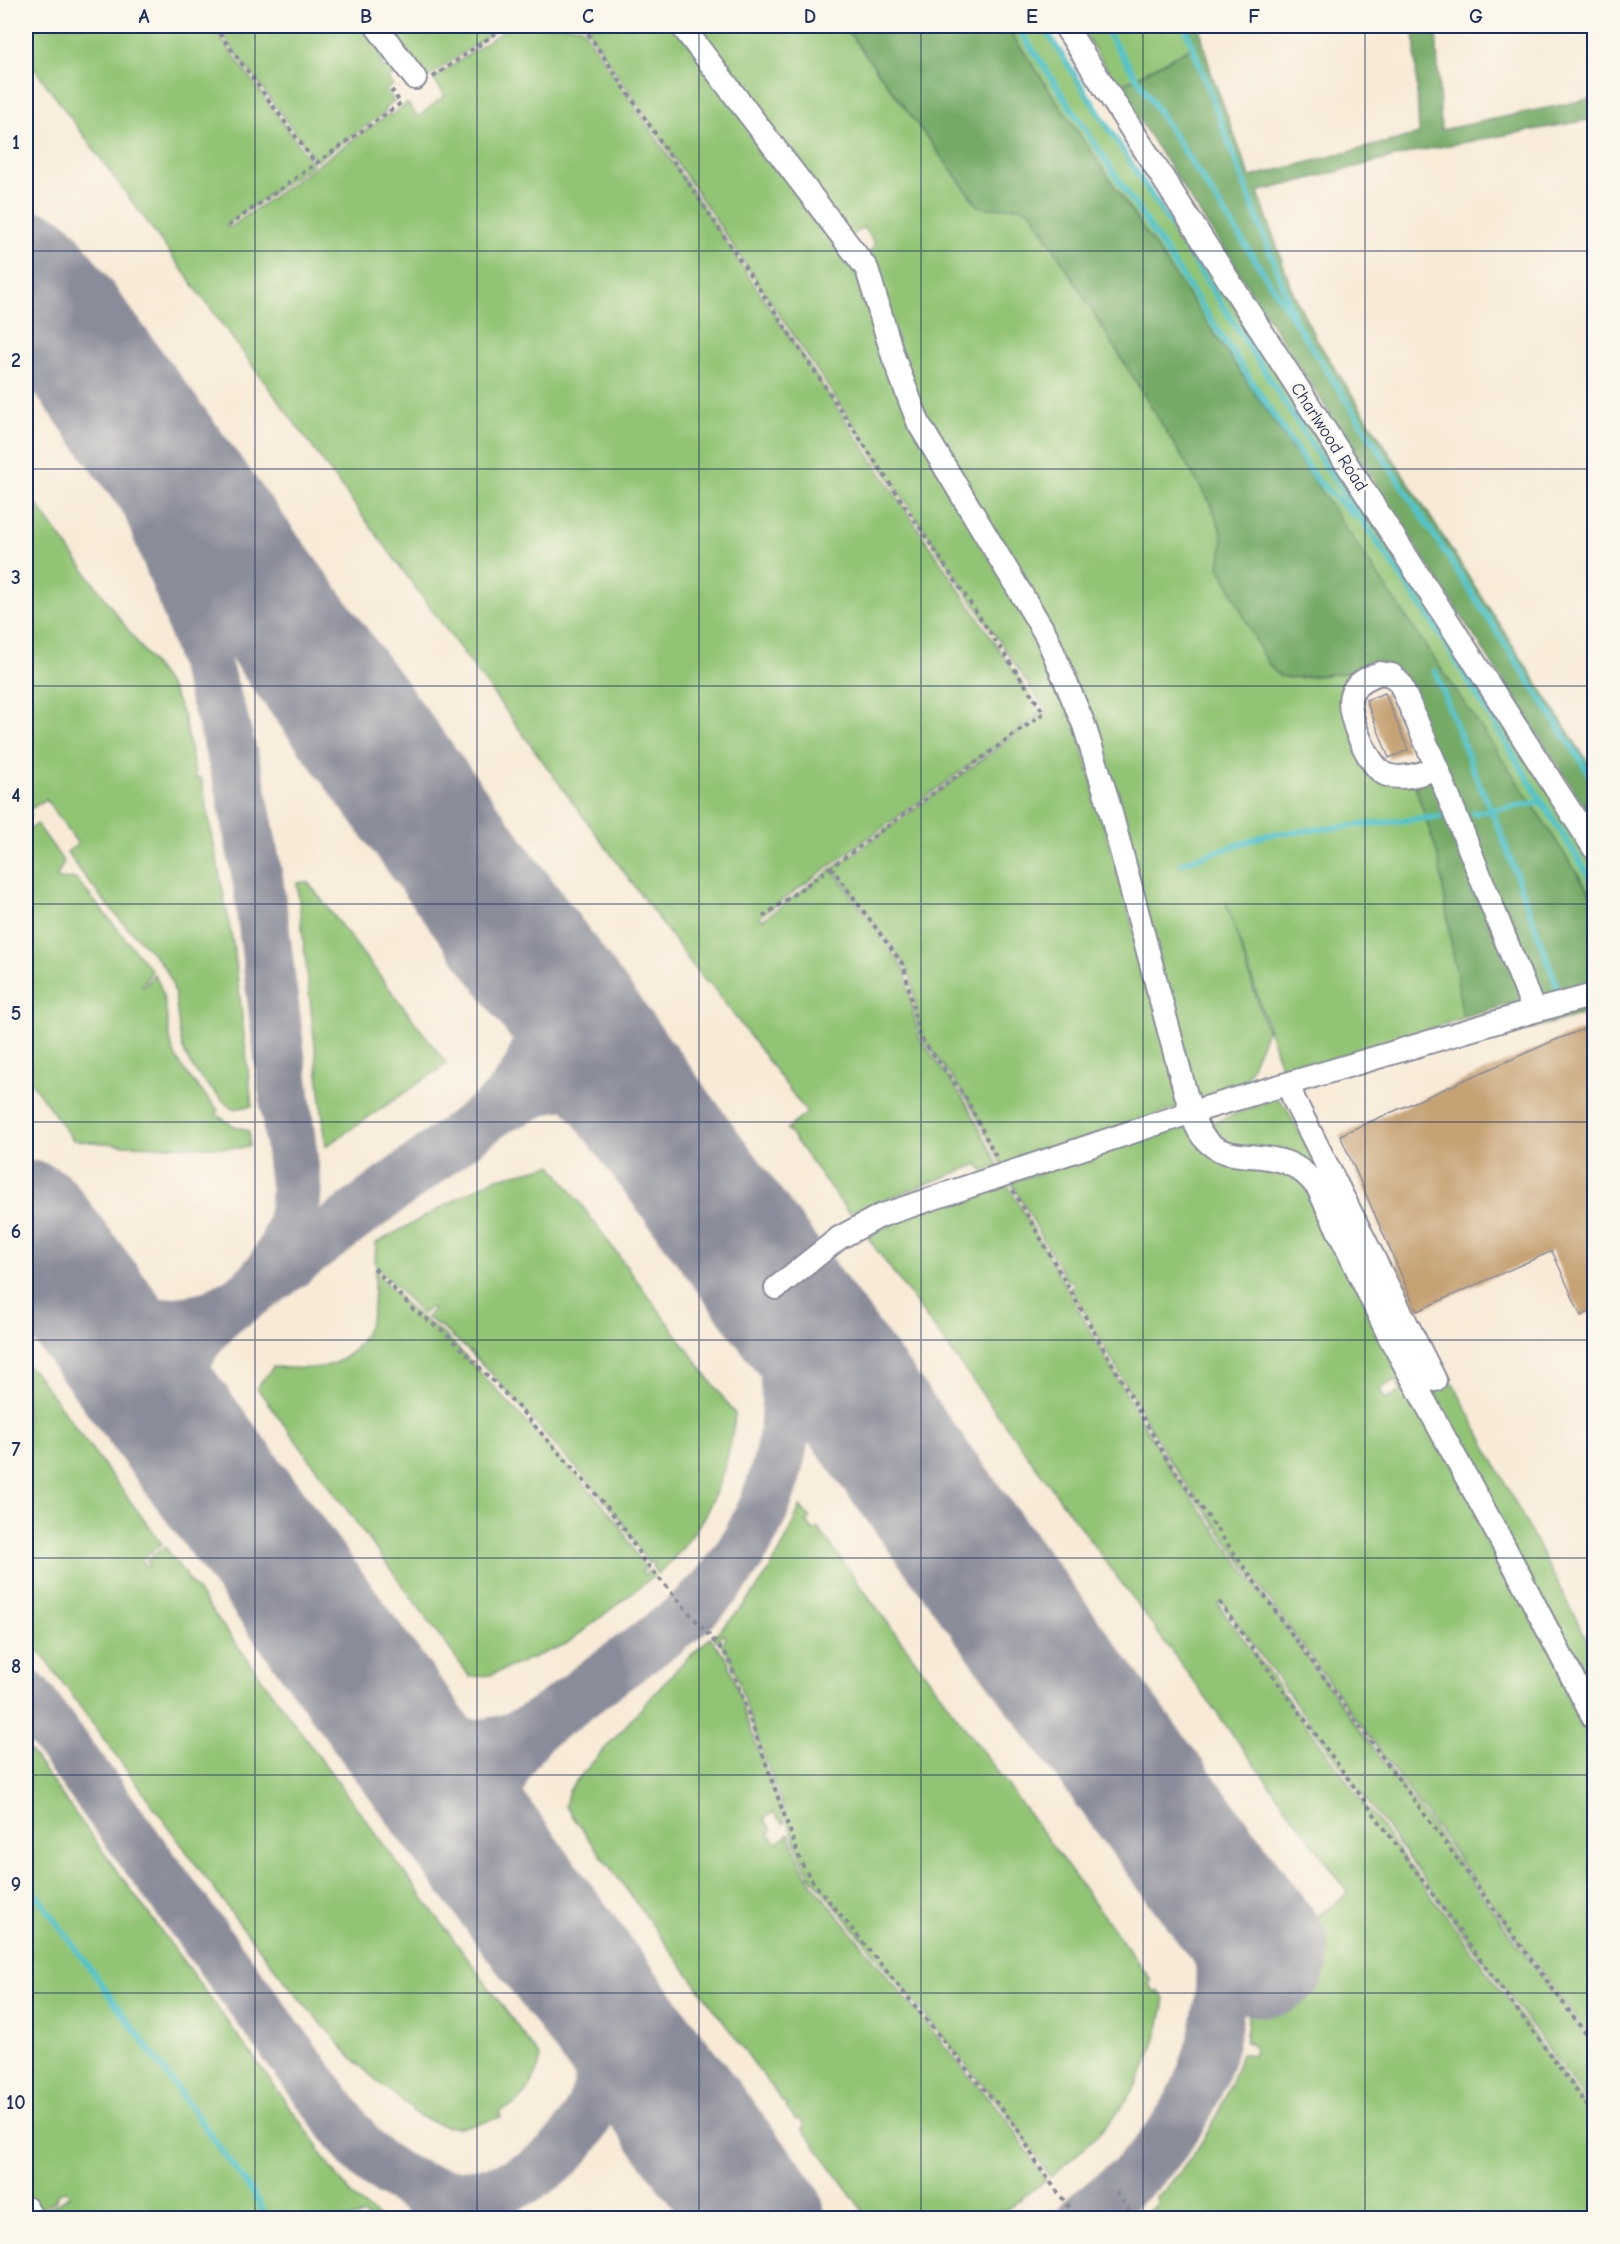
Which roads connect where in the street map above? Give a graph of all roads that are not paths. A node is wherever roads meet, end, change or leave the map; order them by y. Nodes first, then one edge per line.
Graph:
1 (376, 26) edge
2 (682, 26) edge
3 (1065, 26) edge
4 (414, 77) road end
5 (1437, 768) junction
6 (1594, 848) edge
7 (1594, 995) edge
8 (1534, 1011) junction
9 (1289, 1084) junction
10 (1192, 1112) junction
11 (776, 1288) dead end
12 (1435, 1380) dead end
13 (1594, 1719) edge
14 (26, 2208) edge
15 (32, 2218) edge

1 - 4 street
2 - 10 street
3 - 6 street, Charlwood Road
5 - 5 street
5 - 8 street
7 - 8 street
8 - 9 street
9 - 10 street
9 - 12 street
10 - 11 street
10 - 13 street
14 - 15 street

